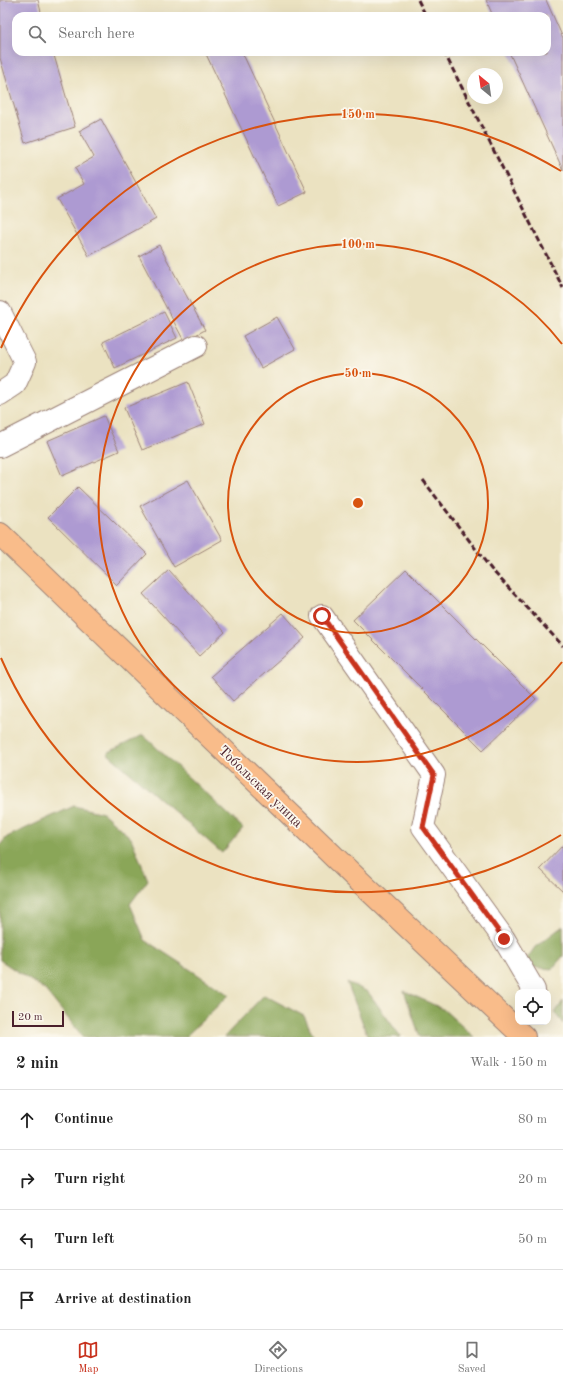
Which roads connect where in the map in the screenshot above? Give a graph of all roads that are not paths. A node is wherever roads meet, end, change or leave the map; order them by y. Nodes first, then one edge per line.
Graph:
1 (0, 312) edge
2 (196, 346) dead end
3 (0, 394) edge
4 (0, 446) edge
5 (0, 534) edge
6 (322, 616) dead end
7 (533, 989) edge
8 (527, 1025) edge
9 (525, 1037) edge

1 - 3 lane
2 - 4 lane
5 - 9 main road, Тобольская улица
6 - 7 lane
8 - 9 lane

